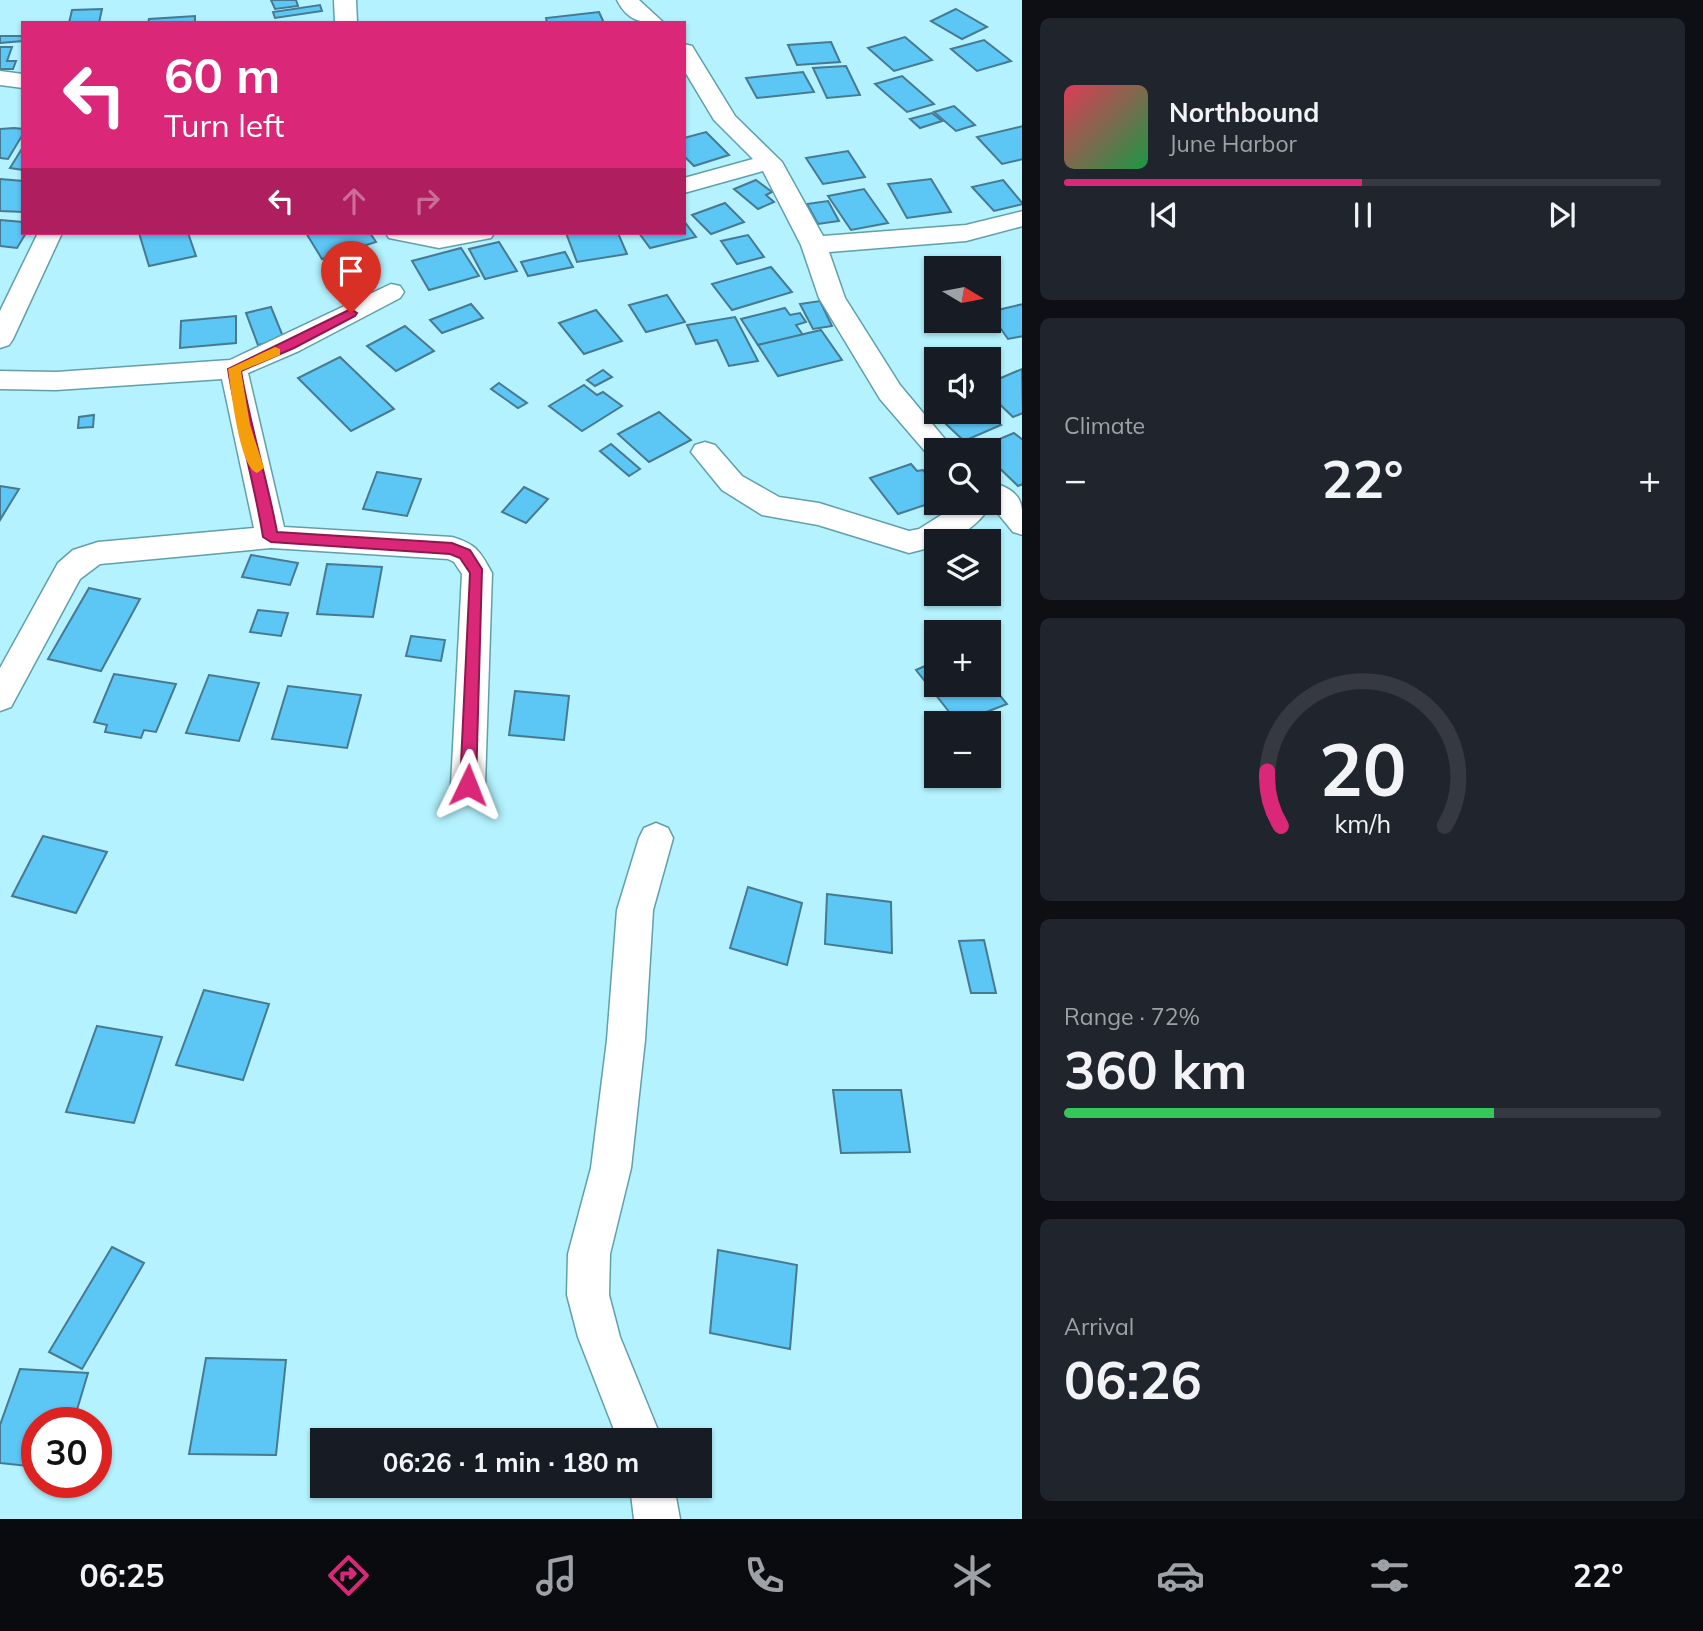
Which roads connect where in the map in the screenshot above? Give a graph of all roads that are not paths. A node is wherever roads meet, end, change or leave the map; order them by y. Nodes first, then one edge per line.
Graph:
1 (345, 0) edge
2 (628, 0) edge
3 (346, 21) edge
4 (650, 21) edge
5 (686, 54) edge
6 (0, 78) edge
7 (21, 81) edge
8 (770, 162) junction
9 (686, 185) edge
10 (1022, 218) edge
11 (49, 235) edge
12 (410, 235) edge
13 (470, 235) edge
14 (814, 244) junction
15 (391, 292) dead end
16 (0, 339) edge
17 (234, 369) junction
18 (0, 380) edge
19 (930, 438) edge
20 (705, 452) dead end
21 (1003, 503) edge
22 (271, 537) junction
23 (0, 698) edge
24 (468, 785) dead end
25 (656, 838) dead end
26 (635, 1428) edge
27 (654, 1498) edge
28 (657, 1519) edge

1 - 3 street
2 - 4 street
5 - 8 street
6 - 7 street
8 - 9 street
8 - 14 street
10 - 14 street
11 - 16 street
12 - 13 street
14 - 19 street
15 - 17 street
17 - 18 street
17 - 22 street
20 - 21 street
22 - 23 street
22 - 24 street
25 - 26 street
27 - 28 street

